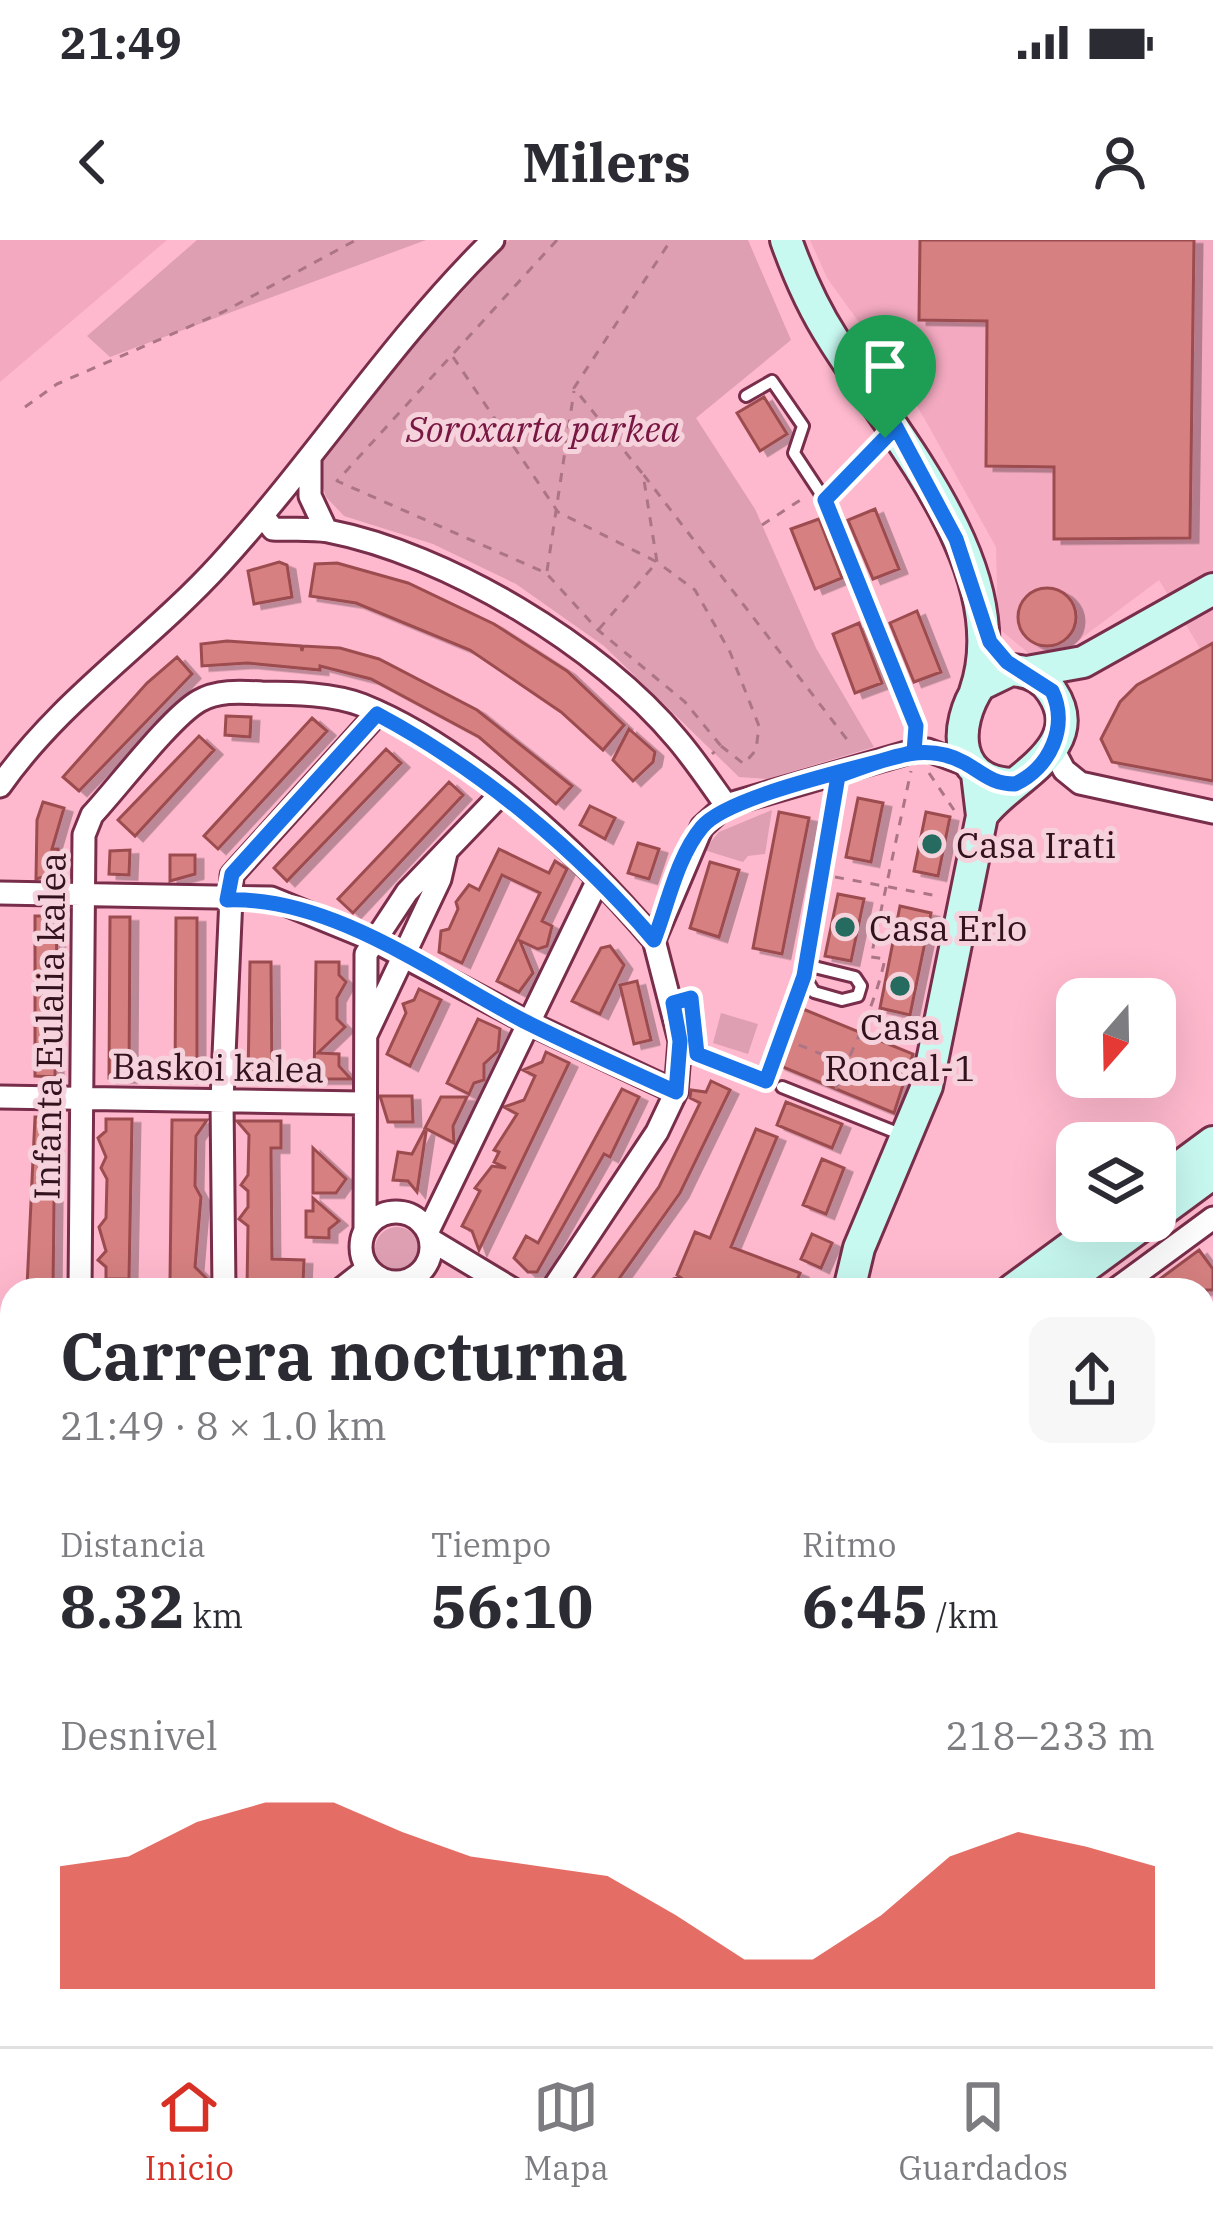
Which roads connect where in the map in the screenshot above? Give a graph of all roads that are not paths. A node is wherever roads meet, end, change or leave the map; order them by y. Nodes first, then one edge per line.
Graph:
1 (493, 240) edge
2 (786, 240) edge
3 (746, 396) dead end
4 (896, 427) junction
5 (310, 457) junction
6 (820, 495) junction
7 (270, 507) junction
8 (315, 508) junction
9 (326, 530) junction
10 (1213, 590) edge
11 (985, 630) junction
12 (1109, 649) junction
13 (1022, 671) junction
14 (975, 692) junction
15 (377, 714) junction
16 (962, 723) junction
17 (1055, 736) junction
18 (920, 758) junction
19 (974, 770) junction
20 (838, 776) junction
21 (1015, 784) junction
22 (0, 786) edge
23 (501, 794) junction
24 (726, 806) junction
25 (1211, 810) edge
26 (972, 816) junction
27 (446, 852) junction
28 (598, 880) junction
29 (0, 893) edge
30 (82, 896) junction
31 (227, 900) junction
32 (371, 939) junction
33 (654, 940) junction
34 (404, 957) junction
35 (805, 971) junction
36 (529, 1023) junction
37 (364, 1039) junction
38 (773, 1084) road end
39 (676, 1092) junction
40 (0, 1097) edge
41 (82, 1097) junction
42 (222, 1100) junction
43 (362, 1103) junction
44 (908, 1137) junction
45 (1213, 1142) edge
46 (1176, 1169) edge
47 (1213, 1173) edge
48 (1176, 1200) edge
49 (1212, 1222) edge
50 (365, 1228) junction
51 (429, 1236) junction
52 (1077, 1242) edge
53 (1119, 1242) edge
54 (368, 1268) junction
55 (80, 1278) edge
56 (224, 1278) edge
57 (355, 1278) edge
58 (381, 1278) edge
59 (413, 1278) edge
60 (495, 1278) edge
61 (560, 1278) edge
62 (851, 1278) edge
63 (1028, 1278) edge
64 (1070, 1278) edge
65 (1132, 1278) edge

1 - 5 street
2 - 4 street
3 - 6 lane
4 - 6 lane
4 - 11 street
5 - 7 street
5 - 8 street
6 - 18 lane
7 - 8 street
7 - 9 street
7 - 22 street
8 - 9 street
9 - 24 street
10 - 12 street
11 - 13 street
11 - 14 street
12 - 13 street
12 - 17 street
13 - 14 street
13 - 17 street
14 - 16 street
15 - 23 street, Infanta Eulalia kalea
15 - 30 street, Infanta Eulalia kalea
15 - 31 street
16 - 18 street
16 - 19 street
17 - 21 street
17 - 25 street
18 - 19 street
18 - 20 street
19 - 21 street
19 - 26 street
20 - 24 street
20 - 35 lane
21 - 26 street
23 - 27 street
23 - 28 street, Infanta Eulalia kalea
24 - 33 street
26 - 44 street
27 - 32 street
27 - 34 street
28 - 33 street, Infanta Eulalia kalea
28 - 36 street
29 - 30 street
30 - 31 street
30 - 41 street, Infanta Eulalia kalea
31 - 32 street
31 - 42 street
32 - 34 street
32 - 37 street
33 - 39 street
34 - 36 street
34 - 37 street
35 - 35 lane
36 - 39 street
36 - 51 street
37 - 43 street
38 - 44 lane
39 - 61 street
40 - 41 street, Baskoi kalea
41 - 42 street, Baskoi kalea
41 - 55 street, Infanta Eulalia kalea
42 - 43 street, Baskoi kalea
42 - 56 street
43 - 50 street
44 - 62 street
45 - 46 street
47 - 48 street
49 - 65 street
50 - 51 street
50 - 54 street
51 - 59 street
51 - 60 street
52 - 63 street
53 - 64 street
54 - 57 street
54 - 58 street

